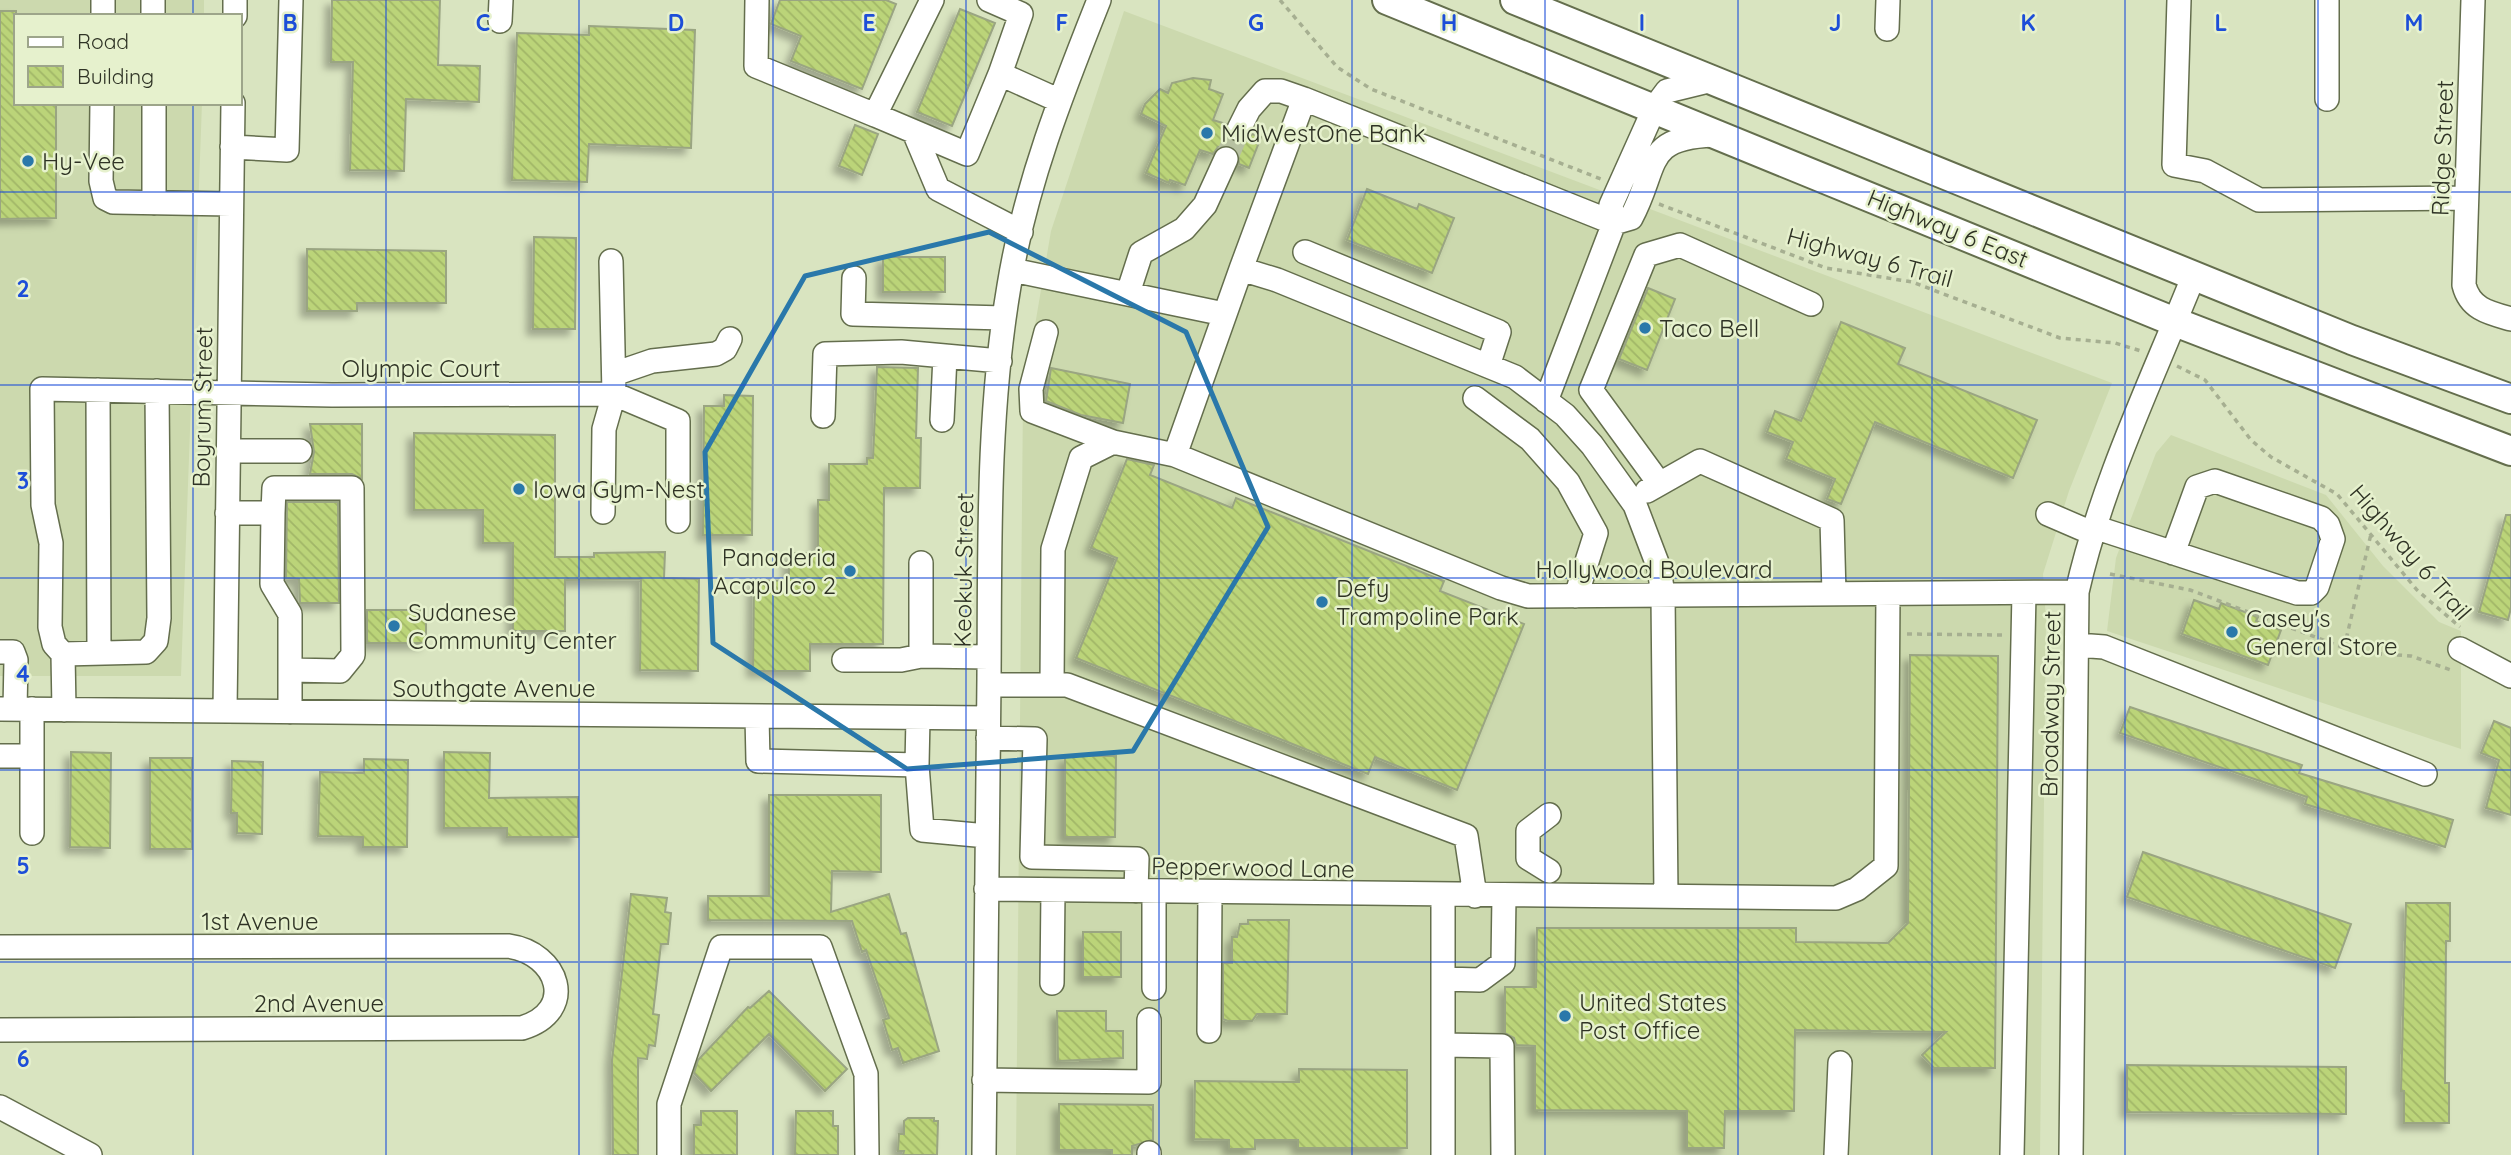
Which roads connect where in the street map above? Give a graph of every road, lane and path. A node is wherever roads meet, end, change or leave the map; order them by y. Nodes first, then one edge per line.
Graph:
1 (290, 0) edge
2 (757, 0) edge
3 (932, 0) edge
4 (989, 0) edge
5 (1098, 0) edge
6 (1280, 0) edge
7 (1387, 0) edge
8 (1514, 0) edge
9 (1888, 0) edge
10 (2179, 0) edge
11 (2327, 0) edge
12 (2473, 0) edge
13 (1887, 29) dead end
14 (1000, 74) junction
15 (1712, 80) junction
16 (1304, 99) junction
17 (2326, 99) dead end
18 (1060, 101) junction
19 (102, 105) edge
20 (154, 105) edge
21 (233, 105) edge
22 (1655, 107) junction
23 (875, 115) junction
24 (1239, 129) tunnel mouth
25 (914, 132) junction
26 (1720, 134) junction
27 (232, 147) junction
28 (1226, 159) tunnel mouth
29 (1619, 186) junction
30 (1642, 197) junction
31 (2466, 198) junction
32 (155, 203) junction
33 (231, 204) junction
34 (1614, 223) junction
35 (1021, 232) junction
36 (1305, 252) dead end
37 (611, 261) dead end
38 (1241, 269) junction
39 (1012, 270) junction
40 (1354, 273) junction
41 (2194, 275) junction
42 (854, 278) dead end
43 (1128, 293) junction
44 (1405, 293) junction
45 (1811, 304) dead end
46 (1341, 306) junction
47 (1224, 314) junction
48 (1455, 314) junction
49 (1004, 318) junction
50 (2511, 319) edge
51 (2175, 322) junction
52 (1391, 327) junction
53 (1046, 332) dead end
54 (730, 339) dead end
55 (1440, 346) junction
56 (945, 356) junction
57 (2161, 357) junction
58 (1000, 360) junction
59 (1488, 366) junction
60 (614, 384) junction
61 (98, 390) junction
62 (157, 391) junction
63 (229, 393) junction
64 (1475, 398) dead end
65 (2511, 399) edge
66 (1546, 401) junction
67 (823, 416) dead end
68 (942, 420) dead end
69 (1113, 442) junction
70 (228, 451) junction
71 (300, 451) dead end
72 (2511, 451) edge
73 (1175, 455) junction
74 (1659, 483) junction
75 (1633, 501) junction
76 (603, 512) dead end
77 (227, 513) junction
78 (273, 513) junction
79 (2048, 514) dead end
80 (678, 521) dead end
81 (2093, 530) junction
82 (2371, 534) junction
83 (2173, 553) junction
84 (921, 563) dead end
85 (2110, 574) dead end
86 (2077, 592) junction
87 (2024, 593) junction
88 (1834, 594) junction
89 (1888, 594) junction
90 (1663, 595) junction
91 (1576, 596) junction
92 (1888, 634) junction
93 (2023, 635) junction
94 (2077, 645) junction
95 (2344, 648) junction
96 (2460, 649) joint
97 (0, 652) edge
98 (99, 653) junction
99 (63, 654) junction
100 (921, 656) junction
101 (989, 657) junction
102 (844, 660) dead end
103 (290, 670) junction
104 (2456, 673) dead end
105 (2511, 676) edge
106 (989, 685) junction
107 (1052, 685) junction
108 (15, 709) edge
109 (64, 710) junction
110 (225, 711) junction
111 (290, 712) junction
112 (757, 716) junction
113 (918, 718) junction
114 (988, 728) junction
115 (0, 756) edge
116 (32, 756) junction
117 (918, 765) junction
118 (2425, 774) dead end
119 (1549, 815) dead end
120 (32, 833) dead end
121 (987, 836) junction
122 (1549, 871) dead end
123 (986, 889) junction
124 (1054, 890) junction
125 (1145, 891) junction
126 (1210, 892) junction
127 (1443, 896) junction
128 (1475, 896) junction
129 (1665, 896) junction
130 (1511, 897) junction
131 (0, 947) edge
132 (520, 947) joint
133 (1443, 979) junction
134 (1052, 983) dead end
135 (1154, 988) dead end
136 (1149, 1020) dead end
137 (0, 1030) edge
138 (1209, 1031) dead end
139 (1443, 1045) junction
140 (1840, 1063) dead end
141 (985, 1080) junction
142 (0, 1107) edge
143 (90, 1155) edge
144 (669, 1155) edge
145 (867, 1155) edge
146 (984, 1155) edge
147 (1443, 1155) edge
148 (1503, 1155) edge
149 (1836, 1155) edge
150 (2012, 1155) edge
151 (2071, 1155) edge

1 - 27 street
2 - 23 street
3 - 23 street
4 - 14 street
5 - 18 street, Keokuk Street
6 - 29 path
7 - 22 main road, Highway 6 East
8 - 15 main road, Highway 6 East
9 - 13 street
10 - 31 street
11 - 17 street
12 - 31 street, Ridge Street
14 - 18 street
14 - 25 street
15 - 22 street
15 - 41 main road, Highway 6 East
16 - 24 street
16 - 34 street
16 - 38 street
18 - 35 street, Keokuk Street
19 - 32 street
20 - 32 street
21 - 27 street, Boyrum Street
22 - 26 main road, Highway 6 East
22 - 29 street
23 - 25 street
25 - 35 street
26 - 30 street
26 - 51 main road, Highway 6 East
27 - 33 street, Boyrum Street
28 - 43 street
29 - 34 street
30 - 34 street
30 - 57 path, Highway 6 Trail
31 - 50 street, Ridge Street
32 - 33 street
33 - 63 street, Boyrum Street
34 - 66 street
35 - 39 street, Keokuk Street
36 - 40 street
37 - 60 street
38 - 46 street
38 - 47 street
39 - 43 street
39 - 49 street, Keokuk Street
40 - 44 street
40 - 46 street
41 - 51 street, Broadway Street
41 - 65 main road, Highway 6 East
42 - 49 street
43 - 47 street
44 - 48 street
44 - 52 street
45 - 74 street
46 - 52 street
47 - 73 street
48 - 55 street
48 - 59 street
49 - 58 street, Keokuk Street
51 - 57 street, Broadway Street
51 - 72 main road, Highway 6 East
52 - 55 street
53 - 69 street, Hollywood Boulevard
54 - 60 street
55 - 59 street
56 - 58 street
56 - 67 street
56 - 68 street
57 - 81 street, Broadway Street
57 - 82 path, Highway 6 Trail
58 - 101 street, Keokuk Street
59 - 66 street
60 - 63 street, Olympic Court
60 - 76 street
60 - 80 street
61 - 62 street, Olympic Court
61 - 98 street
61 - 99 street, Olympic Court
62 - 63 street, Olympic Court
62 - 98 street
63 - 70 street, Boyrum Street
64 - 91 street
66 - 75 street
69 - 73 street, Hollywood Boulevard
69 - 107 street
70 - 71 street
70 - 77 street, Boyrum Street
73 - 91 street, Hollywood Boulevard
74 - 75 street
74 - 88 street
75 - 90 street
77 - 78 street
77 - 110 street, Boyrum Street
78 - 103 street
78 - 103 street
79 - 81 street
81 - 83 street
81 - 86 street, Broadway Street
82 - 95 path
82 - 96 path, Highway 6 Trail
83 - 83 street
84 - 100 street
85 - 95 path
86 - 87 street, Hollywood Boulevard
86 - 94 street, Broadway Street
87 - 89 street, Hollywood Boulevard
87 - 93 street
88 - 89 street, Hollywood Boulevard
88 - 90 street, Hollywood Boulevard
89 - 92 street
90 - 91 street, Hollywood Boulevard
90 - 129 street
92 - 93 path
92 - 129 street, Pepperwood Lane
93 - 150 street
94 - 118 street
94 - 151 street, Broadway Street
95 - 104 path
96 - 105 street
97 - 108 street
98 - 99 street
99 - 109 street
100 - 101 street
100 - 102 street
101 - 106 street, Keokuk Street
103 - 111 street
106 - 107 street
106 - 114 street, Keokuk Street
107 - 128 street
108 - 109 street, Southgate Avenue
108 - 116 street
109 - 110 street, Southgate Avenue
110 - 111 street, Southgate Avenue
111 - 112 street, Southgate Avenue
112 - 113 street, Southgate Avenue
112 - 117 street
113 - 114 street, Southgate Avenue
113 - 117 street
114 - 121 street, Keokuk Street
114 - 125 street, Southgate Avenue
115 - 116 street
116 - 120 street
117 - 121 street
119 - 122 street
121 - 123 street, Keokuk Street
123 - 124 street, Pepperwood Lane
123 - 141 street, Keokuk Street
124 - 125 street, Pepperwood Lane
124 - 134 street
125 - 126 street, Pepperwood Lane
125 - 135 street
126 - 127 street, Pepperwood Lane
126 - 138 street
127 - 128 street, Pepperwood Lane
127 - 133 street
128 - 130 street, Pepperwood Lane
129 - 130 street, Pepperwood Lane
130 - 133 street
131 - 132 street, 1st Avenue
132 - 137 street, 2nd Avenue
133 - 139 street
136 - 141 street
139 - 147 street
139 - 148 street
140 - 149 street
141 - 146 street, Keokuk Street
142 - 143 street
144 - 145 street

